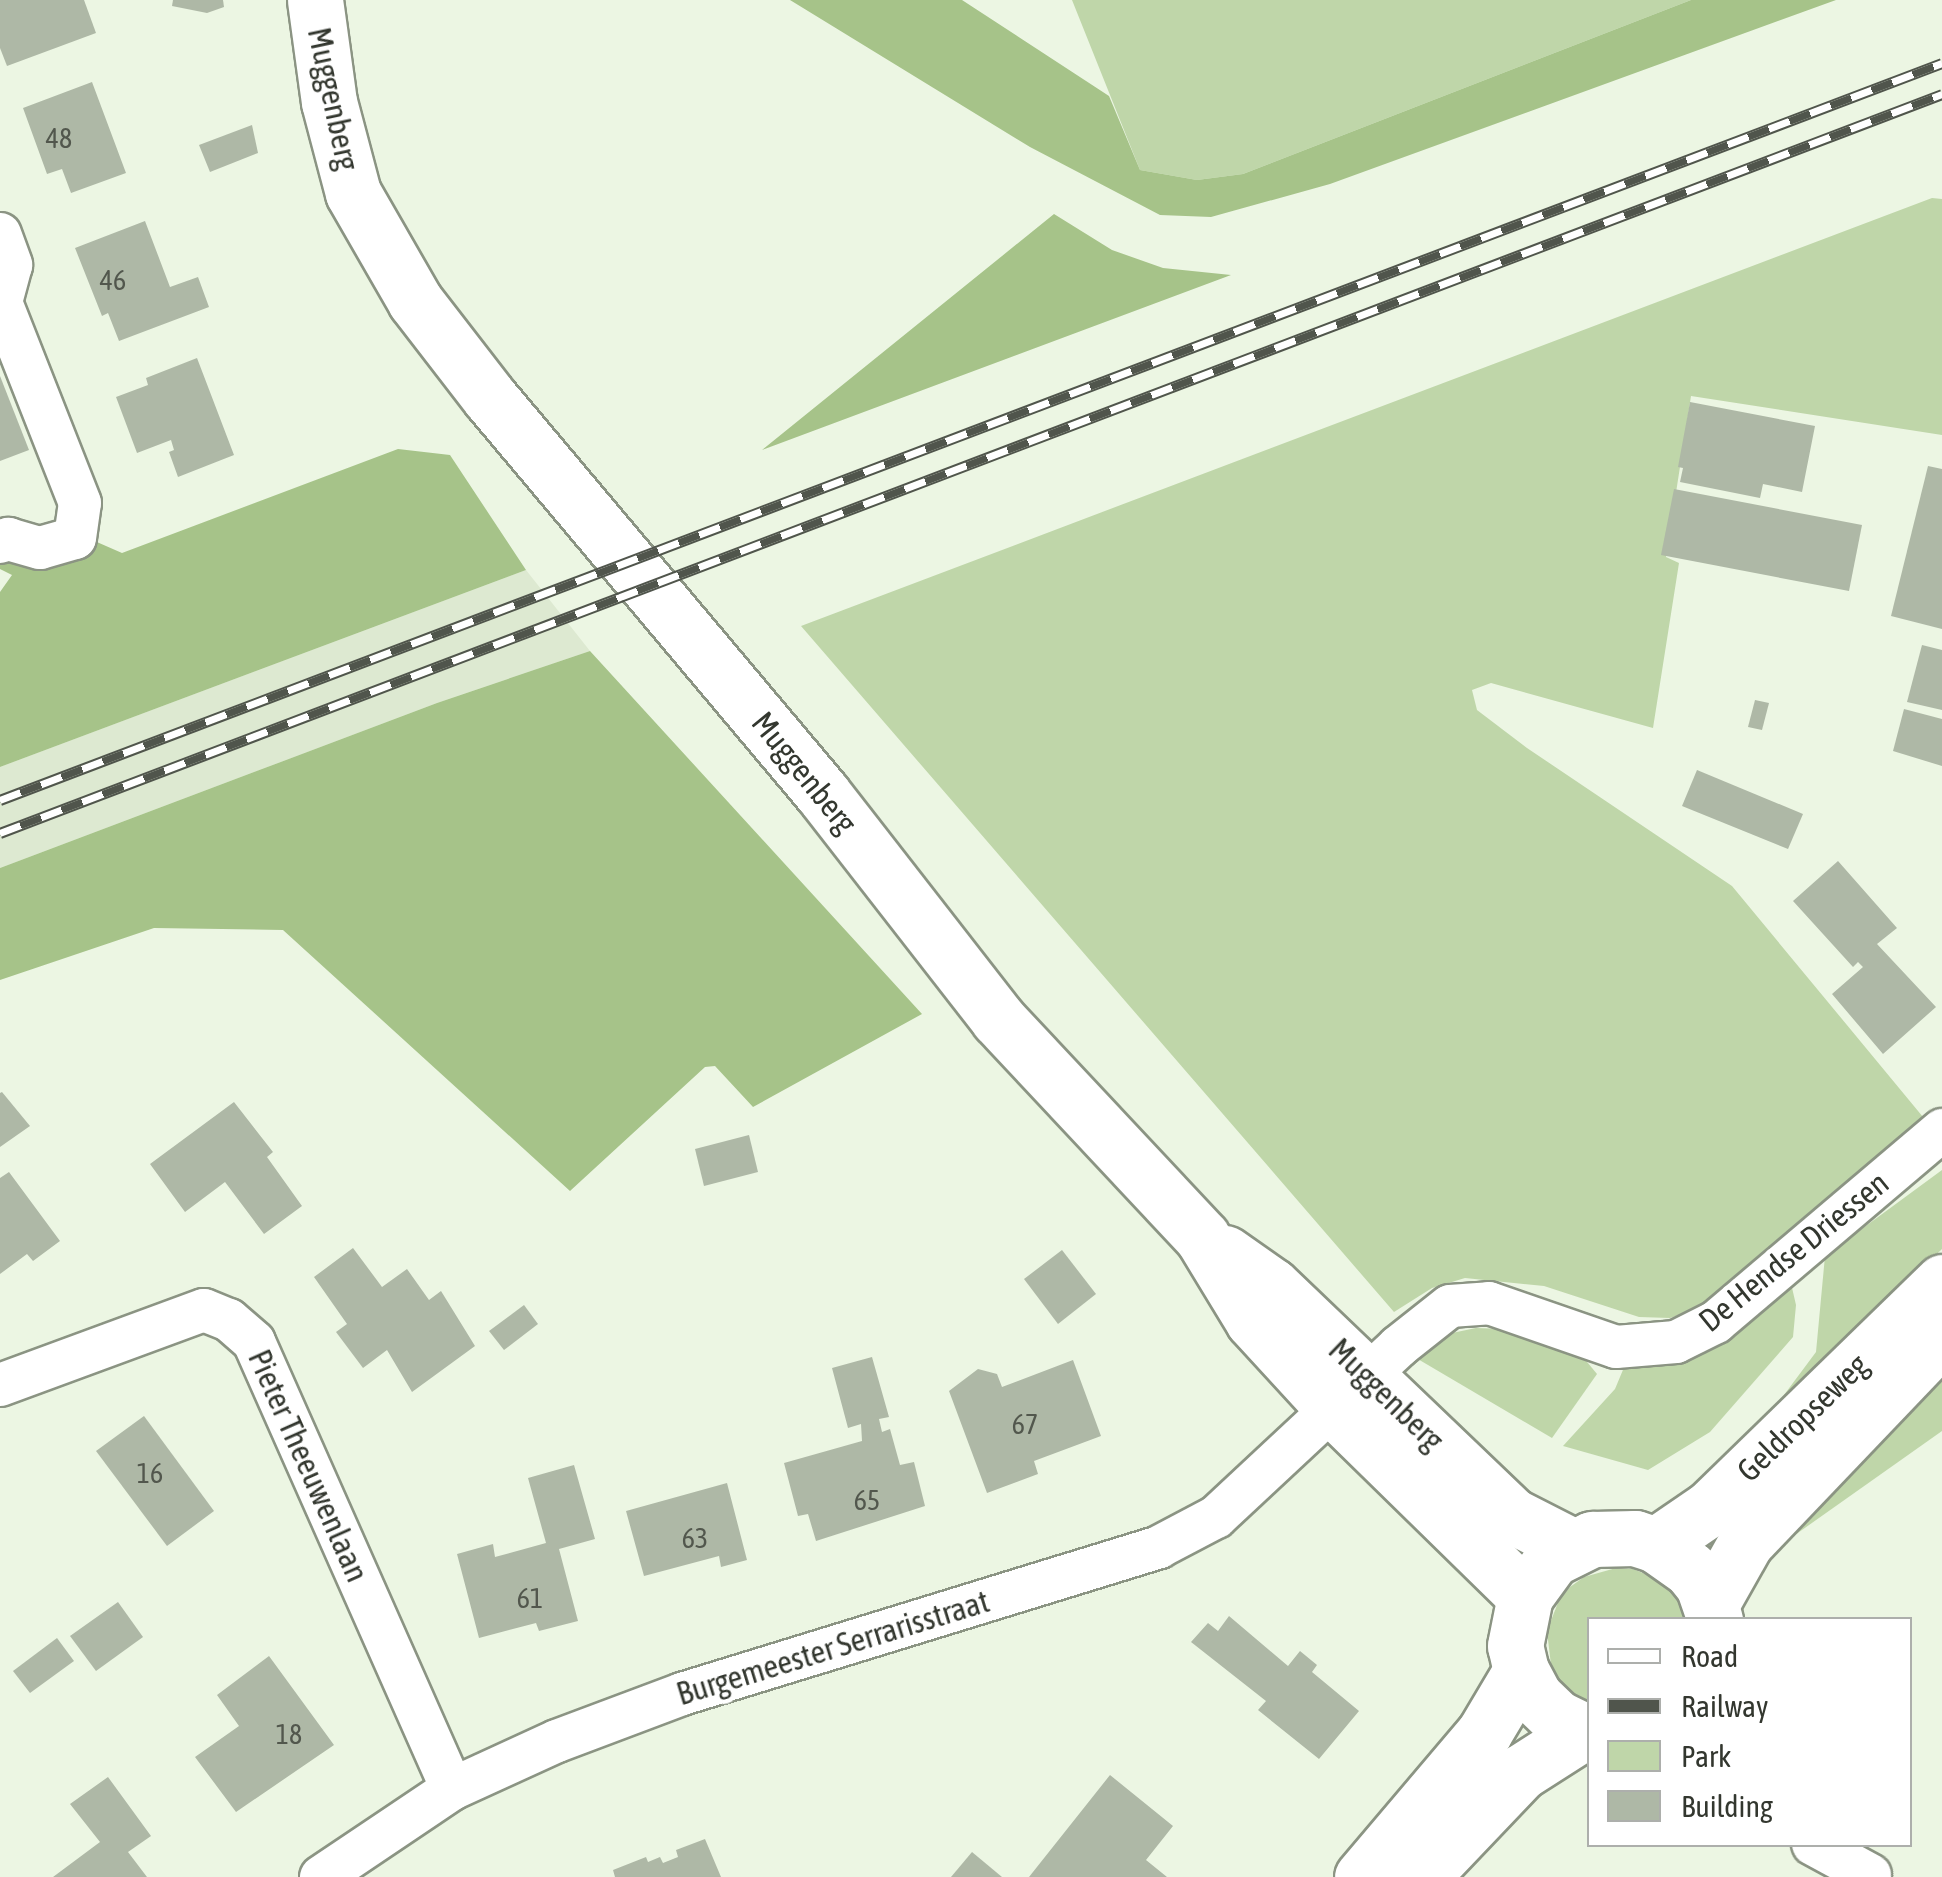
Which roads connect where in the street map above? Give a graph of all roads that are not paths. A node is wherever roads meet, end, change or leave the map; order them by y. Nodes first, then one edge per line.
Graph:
1 (315, 0) edge
2 (352, 0) edge
3 (0, 234) edge
4 (415, 301) junction
5 (1, 306) edge
6 (0, 542) edge
7 (1942, 1130) edge
8 (1942, 1282) edge
9 (1942, 1337) edge
10 (0, 1386) edge
11 (1350, 1394) junction
12 (1656, 1545) junction
13 (1572, 1546) junction
14 (1524, 1596) junction
15 (1713, 1612) edge
16 (1521, 1671) junction
17 (1586, 1733) edge
18 (452, 1788) junction
19 (1821, 1847) edge
20 (1863, 1865) edge
21 (320, 1877) edge
22 (1362, 1877) edge
23 (1421, 1877) edge

1 - 4 main road, Muggenberg
2 - 4 main road, Muggenberg
3 - 5 street
4 - 11 main road, Muggenberg
5 - 6 street
7 - 11 street, De Hendse Driessen
8 - 12 main road, Geldropseweg
9 - 15 main road, Geldropseweg
10 - 18 street, Pieter Theeuwenlaan
11 - 13 main road, Muggenberg
11 - 14 main road, Muggenberg
11 - 18 street, Burgemeester Serrarisstraat
12 - 13 main road
12 - 15 main road
13 - 14 main road
14 - 16 main road
16 - 17 main road
16 - 22 main road
17 - 23 main road
18 - 21 street, Burgemeester Serrarisstraat
19 - 20 street

